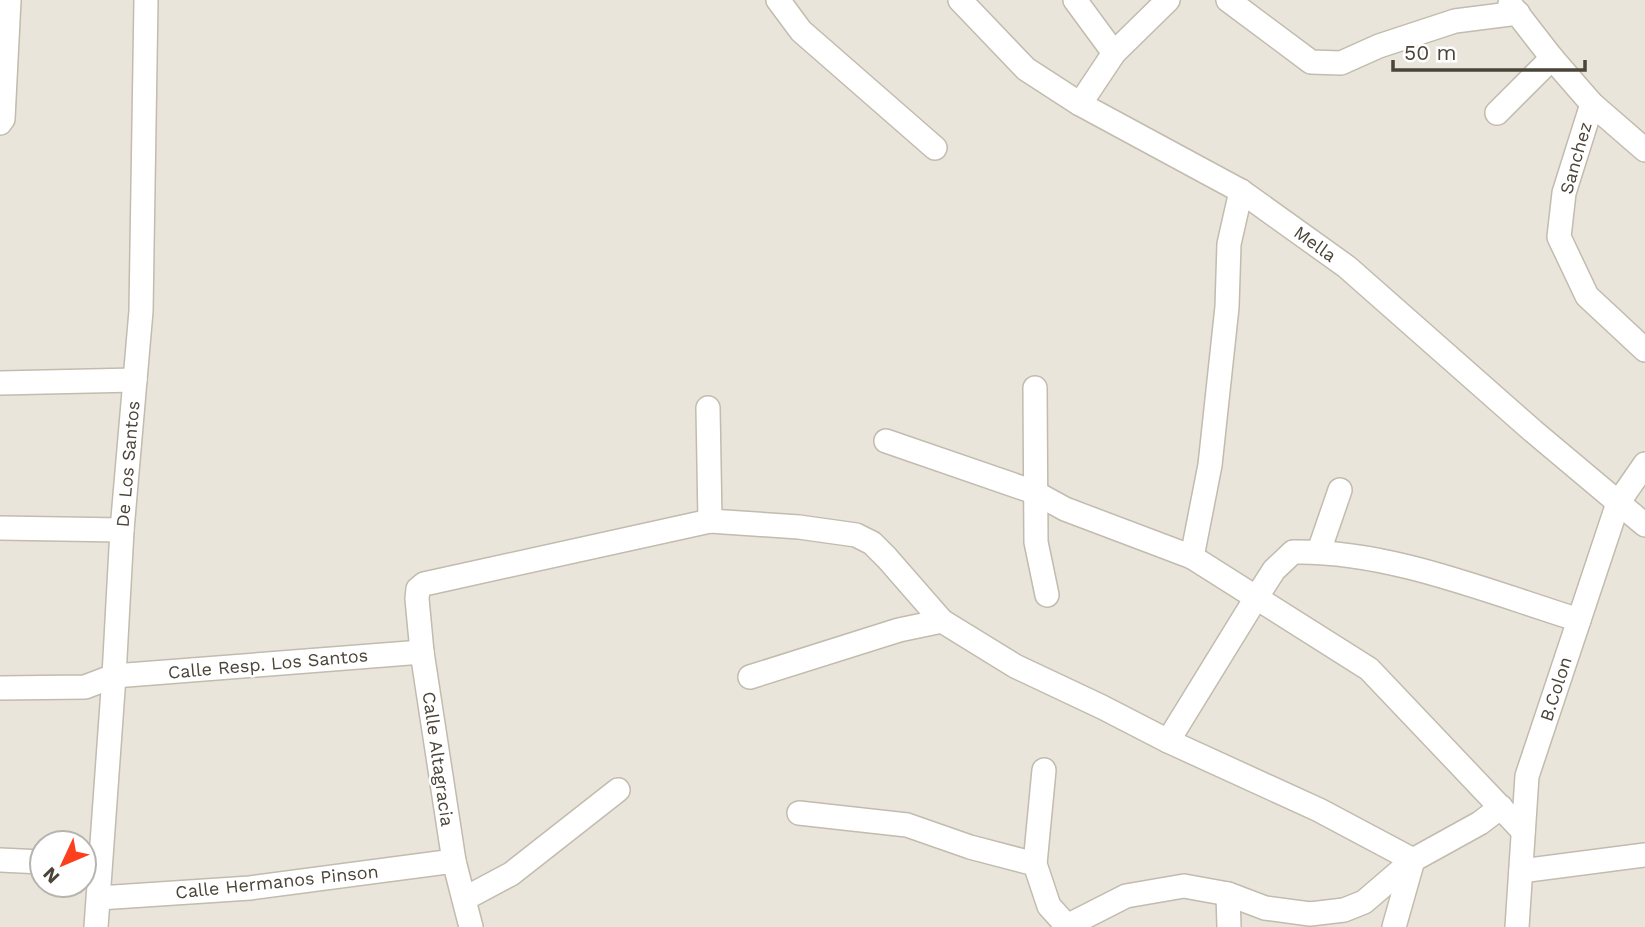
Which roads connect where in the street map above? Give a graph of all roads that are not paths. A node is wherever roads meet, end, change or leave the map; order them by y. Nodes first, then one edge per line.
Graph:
1 (9, 0) edge
2 (146, 0) edge
3 (778, 0) edge
4 (960, 0) edge
5 (1075, 0) edge
6 (1168, 0) edge
7 (1228, 0) edge
8 (1513, 6) edge
9 (1114, 52) junction
10 (1552, 58) junction
11 (1592, 103) junction
12 (1080, 104) junction
13 (1497, 113) dead end
14 (0, 122) edge
15 (935, 148) dead end
16 (1645, 150) edge
17 (1241, 191) junction
18 (1645, 350) edge
19 (135, 380) junction
20 (0, 383) edge
21 (1035, 388) dead end
22 (708, 408) dead end
23 (886, 441) dead end
24 (1645, 464) edge
25 (1340, 490) dead end
26 (1034, 492) junction
27 (1618, 503) junction
28 (710, 521) junction
29 (1645, 526) edge
30 (0, 528) edge
31 (122, 530) junction
32 (1320, 551) junction
33 (1192, 557) junction
34 (1047, 595) dead end
35 (1256, 597) junction
36 (1579, 620) junction
37 (942, 621) junction
38 (422, 652) junction
39 (114, 676) junction
40 (750, 677) dead end
41 (0, 688) edge
42 (1168, 741) junction
43 (1044, 770) dead end
44 (618, 790) dead end
45 (1501, 807) junction
46 (799, 813) dead end
47 (97, 829) edge
48 (1523, 831) junction
49 (1645, 855) edge
50 (0, 860) edge
51 (1413, 860) junction
52 (28, 861) edge
53 (454, 861) junction
54 (1035, 864) junction
55 (1521, 871) junction
56 (98, 892) edge
57 (1228, 894) junction
58 (99, 898) junction
59 (464, 899) junction
60 (1068, 926) edge
61 (96, 927) edge
62 (471, 927) edge
63 (1229, 927) edge
64 (1394, 927) edge
65 (1517, 927) edge

1 - 14 street
2 - 19 street, De Los Santos
3 - 15 street
4 - 12 street, Mella
5 - 9 street
6 - 9 street
7 - 8 street
8 - 10 street
9 - 12 street
10 - 11 street
10 - 13 street
11 - 16 street
11 - 18 street, Sanchez
12 - 17 street, Mella
17 - 27 street, Mella
17 - 33 street
19 - 20 street
19 - 31 street, De Los Santos
21 - 26 street
22 - 28 street
23 - 26 street
24 - 27 street, B.Colon
25 - 32 street
26 - 33 street
26 - 34 street
27 - 29 street, Mella
27 - 36 street, B.Colon
28 - 37 street
28 - 38 street, Calle Altagracia
30 - 31 street
31 - 39 street, De Los Santos
32 - 35 street
32 - 36 street
33 - 35 street
35 - 42 street
35 - 45 street
36 - 48 street, B.Colon
37 - 40 street
37 - 42 street
38 - 39 street, Calle Resp. Los Santos
38 - 53 street, Calle Altagracia
39 - 41 street, Calle Resp. Los Santos
39 - 47 street, De Los Santos
42 - 51 street
43 - 54 street
44 - 59 street
45 - 48 street
45 - 51 street
46 - 54 street
48 - 55 street, B.Colon
49 - 55 street
50 - 52 street
51 - 57 street
51 - 64 street
53 - 58 street, Calle Hermanos Pinson
53 - 59 street, Calle Altagracia
54 - 60 street
55 - 65 street, B.Colon
56 - 58 street, De Los Santos
57 - 60 street
57 - 63 street
58 - 61 street, De Los Santos
59 - 62 street, Calle Altagracia

